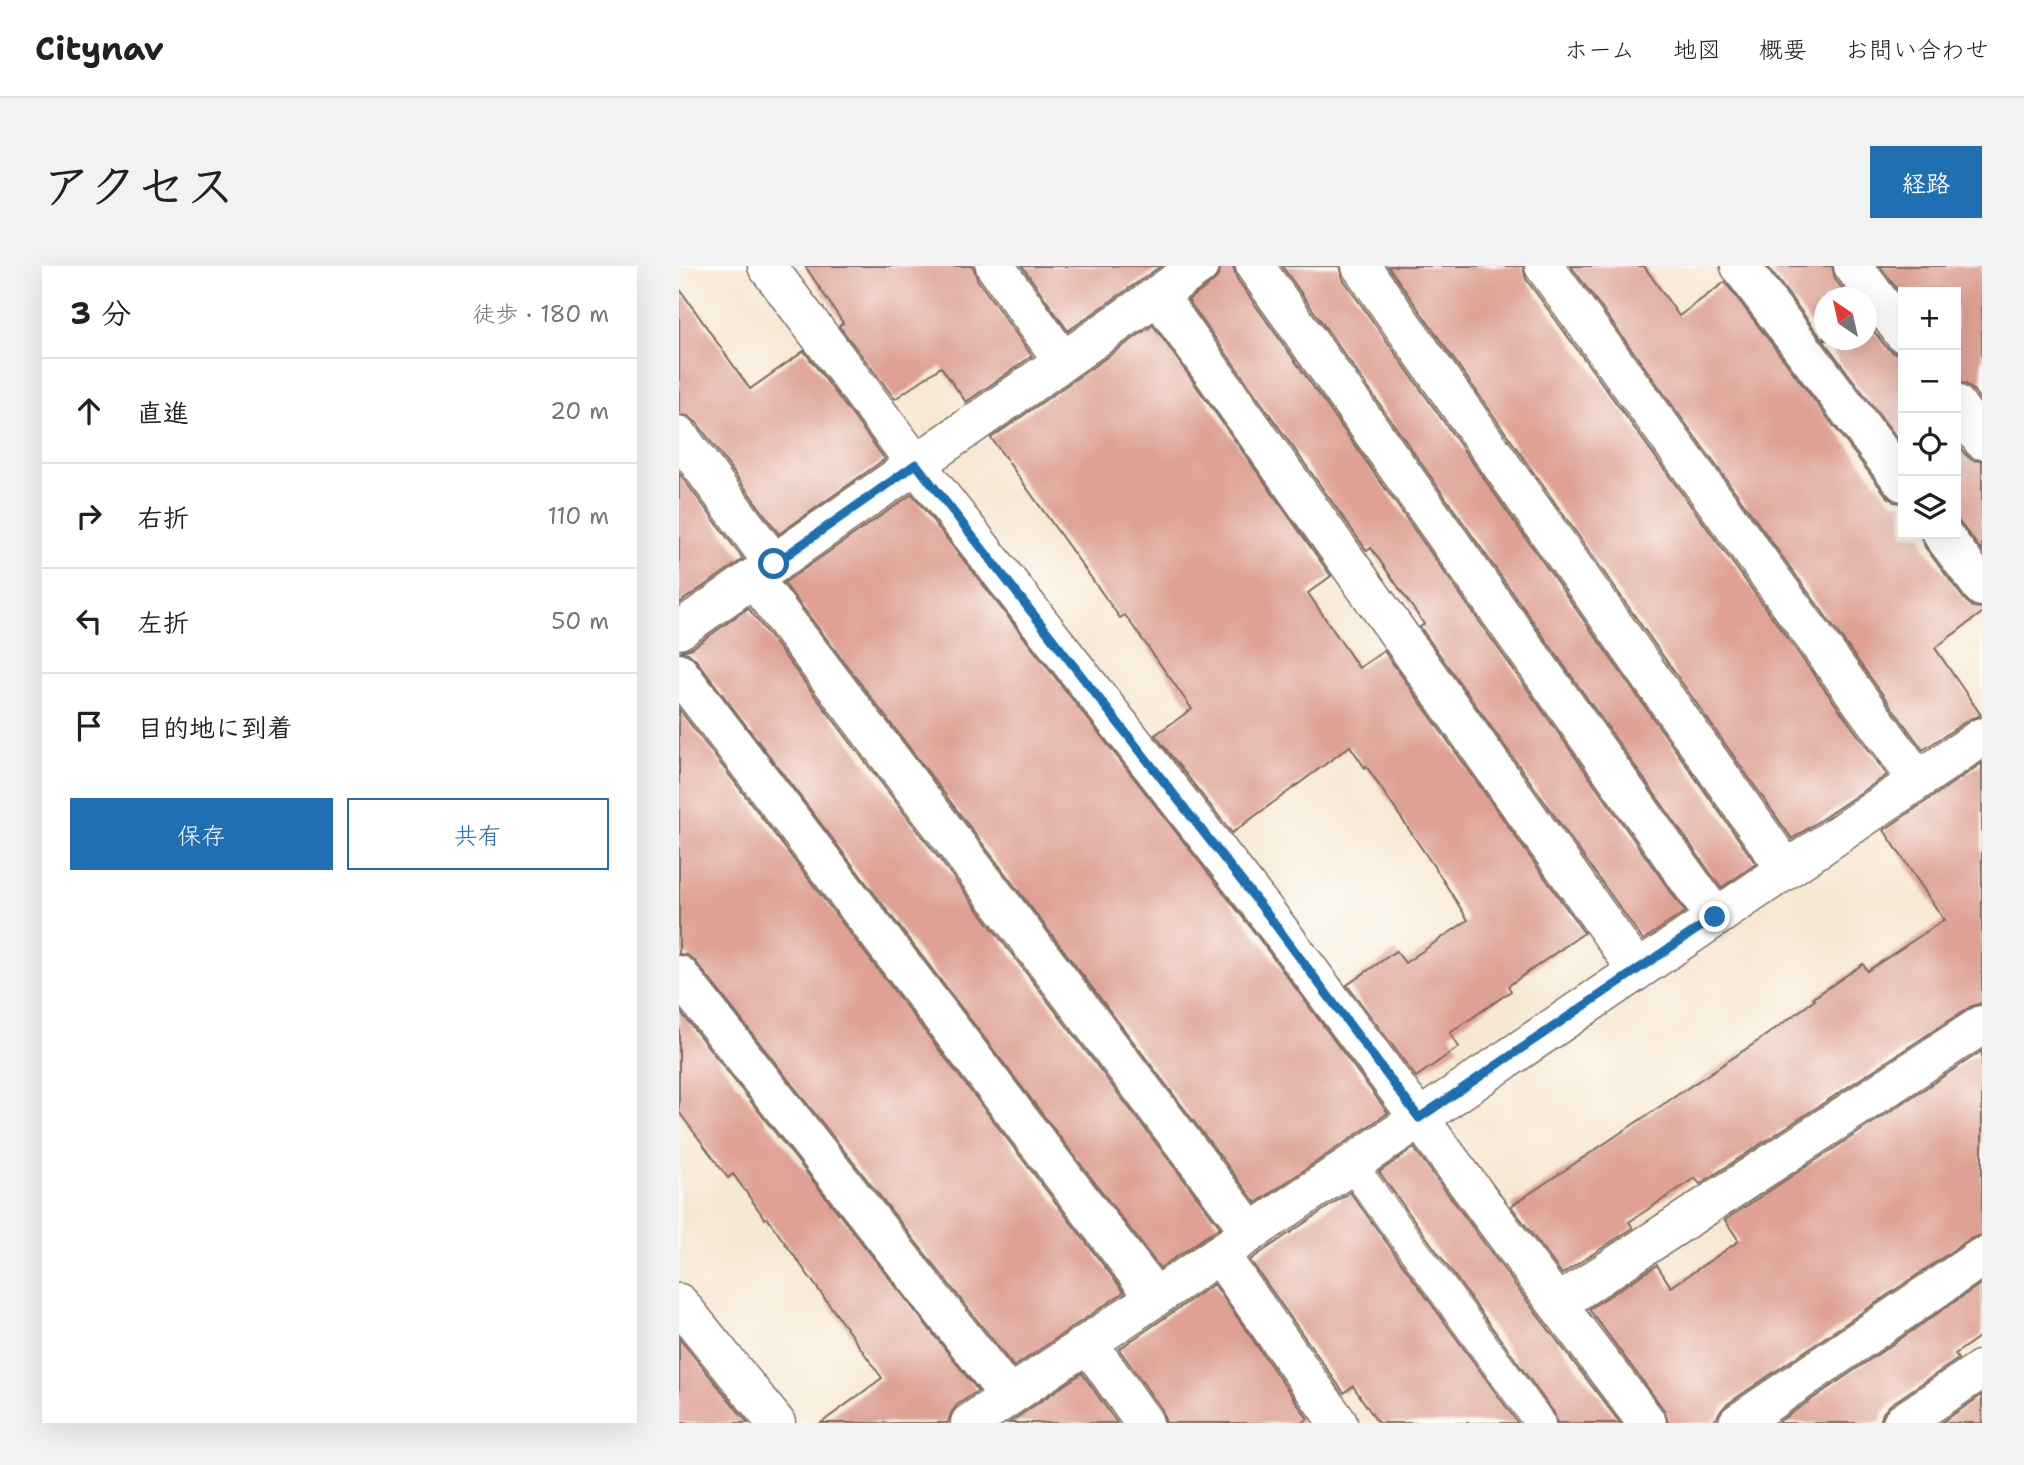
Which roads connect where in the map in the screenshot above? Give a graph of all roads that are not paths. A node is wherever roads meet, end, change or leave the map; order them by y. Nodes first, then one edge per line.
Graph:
1 (767, 266) edge
2 (995, 266) edge
3 (1255, 266) edge
4 (1361, 266) edge
5 (1544, 266) edge
6 (1740, 266) edge
7 (1853, 266) edge
8 (1194, 267) edge
9 (1158, 295) junction
10 (1898, 327) edge
11 (1063, 361) junction
12 (1961, 411) edge
13 (679, 436) edge
14 (1982, 440) edge
15 (916, 464) junction
16 (1898, 476) edge
17 (1946, 539) edge
18 (763, 571) junction
19 (1982, 587) edge
20 (679, 630) edge
21 (679, 673) edge
22 (1982, 737) edge
23 (1918, 780) junction
24 (1786, 869) junction
25 (1715, 917) junction
26 (1637, 970) junction
27 (679, 975) edge
28 (1982, 1024) edge
29 (1419, 1118) junction
30 (1351, 1164) junction
31 (1251, 1232) junction
32 (1219, 1254) junction
33 (1982, 1257) edge
34 (1155, 1297) junction
35 (679, 1303) edge
36 (1557, 1304) junction
37 (1088, 1343) junction
38 (1982, 1369) edge
39 (1009, 1396) junction
40 (776, 1423) edge
41 (970, 1423) edge
42 (1144, 1423) edge
43 (1338, 1423) edge
44 (1540, 1423) edge
45 (1647, 1423) edge
46 (1738, 1423) edge
47 (1902, 1423) edge

1 - 15 street
2 - 11 street
3 - 25 street
4 - 24 street
5 - 23 street
6 - 16 street
7 - 10 street
8 - 9 street
9 - 11 street
9 - 26 street
11 - 15 street
12 - 14 street
13 - 18 street
15 - 18 street
15 - 29 street
17 - 19 street
18 - 20 street
18 - 31 street
21 - 34 street
22 - 23 street
23 - 24 street
24 - 25 street
25 - 26 street
26 - 29 street
27 - 39 street
28 - 36 street
29 - 30 street
29 - 36 street
30 - 31 street
30 - 44 lane
31 - 32 street
32 - 34 street
32 - 43 street
33 - 46 street
34 - 37 street
35 - 40 street
36 - 45 street
37 - 39 street
37 - 42 street
38 - 47 street
39 - 41 street

